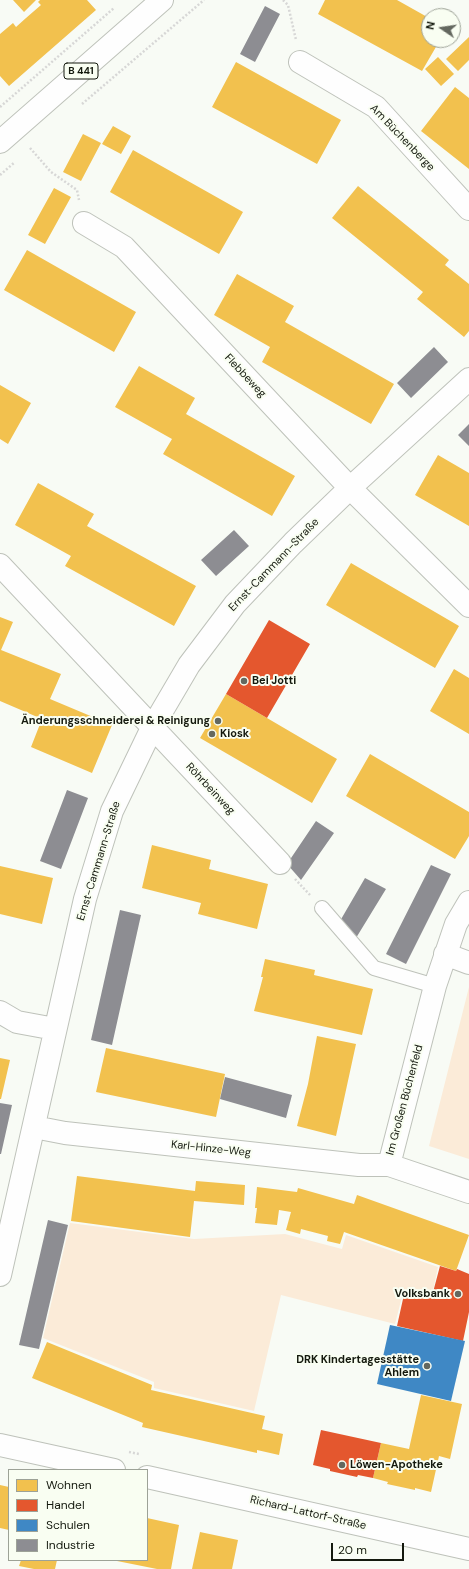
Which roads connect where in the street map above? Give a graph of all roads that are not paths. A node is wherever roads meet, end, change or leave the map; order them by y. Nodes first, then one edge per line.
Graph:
1 (162, 0) edge
2 (300, 62) road end
3 (0, 142) edge
4 (469, 209) edge
5 (84, 223) road end
6 (469, 379) edge
7 (350, 488) junction
8 (0, 565) edge
9 (469, 606) edge
10 (152, 728) junction
11 (280, 863) road end
12 (469, 902) edge
13 (322, 908) road end
14 (445, 954) junction
15 (469, 962) edge
16 (435, 986) junction
17 (0, 1012) edge
18 (55, 1029) junction
19 (34, 1127) junction
20 (388, 1165) junction
21 (469, 1192) edge
22 (6, 1217) edge
23 (0, 1275) edge
24 (0, 1444) edge
25 (110, 1469) edge
26 (148, 1477) edge
27 (469, 1549) edge

1 - 3 street, B 441
2 - 4 street, Am Büchenberge
5 - 7 street, Flebbeweg
6 - 7 street, Ernst-Cammann-Straße
7 - 9 street, Flebbeweg
7 - 10 street, Ernst-Cammann-Straße
8 - 10 street, Röhrbeinweg
10 - 11 street, Röhrbeinweg
10 - 18 street, Ernst-Cammann-Straße
12 - 14 street, Im Großen Büchenfeld
13 - 16 lane
14 - 15 street
14 - 16 street, Im Großen Büchenfeld
16 - 20 street, Im Großen Büchenfeld
17 - 18 street
18 - 19 street, Ernst-Cammann-Straße
19 - 20 street, Karl-Hinze-Weg
19 - 22 street, Ernst-Cammann-Straße
20 - 21 street, Im Großen Büchenfeld
22 - 23 street, Ernst-Cammann-Straße
24 - 25 street
26 - 27 street, Richard-Lattorf-Straße

